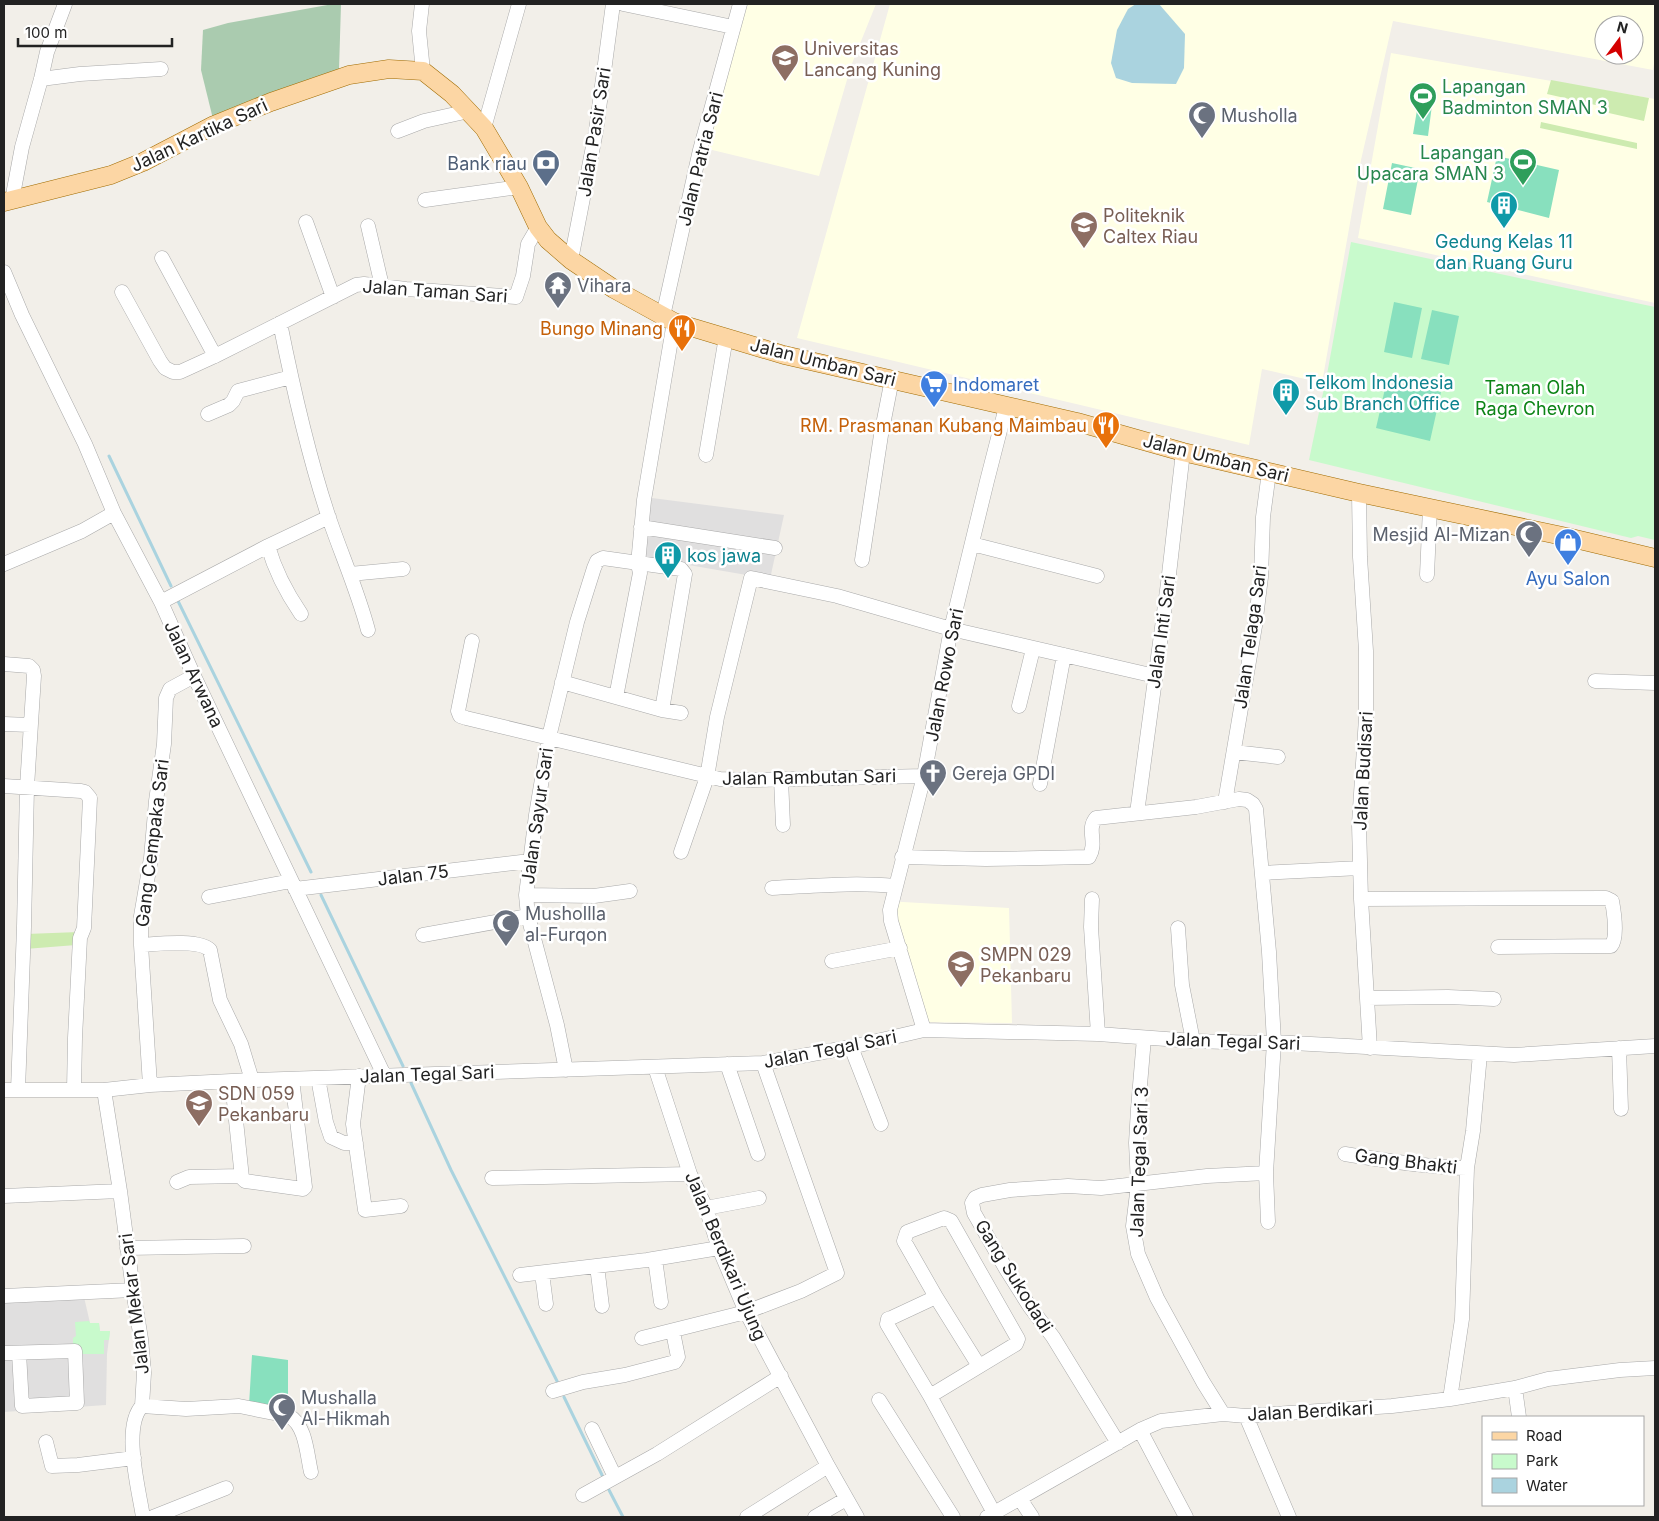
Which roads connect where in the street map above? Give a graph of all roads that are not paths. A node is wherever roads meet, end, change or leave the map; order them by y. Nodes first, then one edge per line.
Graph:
1 (65, 4) edge
2 (422, 4) edge
3 (519, 4) edge
4 (613, 4) edge
5 (623, 4) edge
6 (740, 4) edge
7 (734, 28) junction
8 (161, 69) dead end
9 (423, 71) junction
10 (41, 79) junction
11 (469, 111) junction
12 (484, 128) junction
13 (398, 131) dead end
14 (519, 187) junction
15 (425, 200) dead end
16 (8, 201) edge
17 (306, 222) dead end
18 (368, 226) dead end
19 (538, 228) junction
20 (162, 258) dead end
21 (572, 260) junction
22 (4, 272) edge
23 (382, 286) junction
24 (122, 292) dead end
25 (333, 297) junction
26 (669, 319) junction
27 (280, 323) junction
28 (726, 337) junction
29 (215, 356) junction
30 (291, 377) junction
31 (892, 379) junction
32 (1006, 407) junction
33 (208, 414) dead end
34 (1183, 452) junction
35 (706, 455) dead end
36 (1269, 472) junction
37 (1359, 493) junction
38 (1430, 508) junction
39 (114, 513) junction
40 (329, 517) junction
41 (641, 527) junction
42 (972, 544) junction
43 (268, 546) junction
44 (775, 548) dead end
45 (1655, 558) edge
46 (862, 560) dead end
47 (4, 564) edge
48 (638, 564) junction
49 (403, 569) dead end
50 (350, 574) junction
51 (1427, 575) dead end
52 (1097, 576) dead end
53 (161, 602) junction
54 (301, 614) dead end
55 (951, 629) junction
56 (368, 630) dead end
57 (472, 641) dead end
58 (1032, 649) junction
59 (1064, 655) junction
60 (4, 664) edge
61 (194, 676) junction
62 (1155, 676) junction
63 (1595, 681) dead end
64 (562, 682) junction
65 (1655, 683) edge
66 (616, 697) junction
67 (1019, 706) dead end
68 (662, 710) junction
69 (681, 713) dead end
70 (4, 724) edge
71 (30, 725) junction
72 (548, 737) junction
73 (1234, 752) junction
74 (1278, 757) dead end
75 (924, 776) junction
76 (707, 777) junction
77 (781, 779) junction
78 (1040, 784) dead end
79 (4, 786) edge
80 (27, 787) junction
81 (1226, 802) junction
82 (1138, 813) junction
83 (783, 824) dead end
84 (681, 852) dead end
85 (902, 857) junction
86 (530, 861) junction
87 (1360, 868) junction
88 (1262, 873) junction
89 (293, 885) junction
90 (896, 886) junction
91 (772, 888) dead end
92 (630, 891) dead end
93 (526, 895) junction
94 (210, 897) dead end
95 (1361, 899) junction
96 (1092, 900) dead end
97 (528, 916) junction
98 (1178, 928) dead end
99 (423, 935) dead end
100 (141, 945) junction
101 (1498, 947) dead end
102 (900, 948) junction
103 (832, 961) dead end
104 (1367, 998) junction
105 (1494, 999) dead end
106 (924, 1030) junction
107 (1098, 1034) junction
108 (1144, 1038) junction
109 (1193, 1041) junction
110 (1274, 1042) junction
111 (1655, 1046) edge
112 (851, 1047) junction
113 (1370, 1048) junction
114 (1619, 1048) junction
115 (1480, 1054) junction
116 (763, 1063) junction
117 (727, 1064) junction
118 (655, 1067) junction
119 (566, 1070) junction
120 (360, 1076) junction
121 (384, 1076) junction
122 (318, 1078) junction
123 (292, 1079) junction
124 (252, 1080) junction
125 (232, 1082) junction
126 (150, 1085) junction
127 (11, 1090) edge
128 (74, 1090) junction
129 (104, 1090) junction
130 (1621, 1109) dead end
131 (881, 1124) dead end
132 (356, 1143) junction
133 (758, 1154) dead end
134 (1345, 1154) dead end
135 (1467, 1168) junction
136 (1266, 1173) junction
137 (690, 1174) junction
138 (242, 1176) junction
139 (492, 1178) dead end
140 (177, 1182) dead end
141 (1138, 1185) junction
142 (120, 1191) junction
143 (4, 1196) edge
144 (759, 1198) dead end
145 (401, 1206) dead end
146 (706, 1208) junction
147 (1268, 1222) dead end
148 (244, 1246) dead end
149 (127, 1248) junction
150 (719, 1248) junction
151 (655, 1259) junction
152 (597, 1266) junction
153 (542, 1273) junction
154 (520, 1276) dead end
155 (132, 1290) junction
156 (4, 1296) edge
157 (936, 1296) junction
158 (661, 1302) dead end
159 (546, 1304) dead end
160 (602, 1306) dead end
161 (746, 1312) junction
162 (673, 1332) junction
163 (642, 1338) dead end
164 (4, 1353) edge
165 (19, 1353) junction
166 (979, 1366) junction
167 (1655, 1368) edge
168 (781, 1376) junction
169 (1515, 1388) junction
170 (554, 1391) dead end
171 (930, 1396) junction
172 (1450, 1399) junction
173 (879, 1400) dead end
174 (142, 1406) junction
175 (1223, 1414) junction
176 (1246, 1416) junction
177 (1519, 1416) edge
178 (592, 1429) dead end
179 (1140, 1430) junction
180 (46, 1442) dead end
181 (1118, 1442) junction
182 (134, 1458) junction
183 (828, 1466) junction
184 (311, 1472) dead end
185 (614, 1477) junction
186 (226, 1488) dead end
187 (583, 1495) dead end
188 (846, 1499) junction
189 (1020, 1499) junction
190 (991, 1515) edge
191 (143, 1517) edge
192 (153, 1517) edge
193 (747, 1517) edge
194 (815, 1517) edge
195 (857, 1517) edge
196 (954, 1517) edge
197 (1032, 1517) edge
198 (1186, 1517) edge
199 (1289, 1517) edge

1 - 10 street
2 - 9 street
3 - 12 street
4 - 21 street, Jalan Pasir Sari
5 - 7 street
6 - 7 street, Jalan Patria Sari
7 - 26 street, Jalan Patria Sari
8 - 10 street
9 - 11 main road, Jalan Umban Sari
9 - 16 main road, Jalan Kartika Sari
10 - 16 street
11 - 12 main road, Jalan Umban Sari
11 - 13 street
12 - 14 main road, Jalan Umban Sari
14 - 15 street
14 - 19 main road, Jalan Umban Sari
17 - 25 street
18 - 23 street
19 - 21 main road, Jalan Umban Sari
19 - 23 street, Jalan Taman Sari
20 - 29 street
21 - 26 main road, Jalan Umban Sari
22 - 39 street, Jalan Arwana
23 - 25 street, Jalan Taman Sari
24 - 29 street, Jalan Taman Sari
25 - 27 street, Jalan Taman Sari
26 - 28 main road, Jalan Umban Sari
26 - 41 street, Jalan Patria Sari
27 - 29 street, Jalan Taman Sari
27 - 30 street
28 - 31 main road, Jalan Umban Sari
28 - 35 street
30 - 33 street
30 - 40 street
31 - 32 main road, Jalan Umban Sari
31 - 46 street
32 - 34 main road, Jalan Umban Sari
32 - 42 street, Jalan Rowo Sari
34 - 36 main road, Jalan Umban Sari
34 - 62 street, Jalan Inti Sari
36 - 37 main road, Jalan Umban Sari
36 - 73 street, Jalan Telaga Sari
37 - 38 main road, Jalan Umban Sari
37 - 87 street, Jalan Budisari
38 - 45 main road, Jalan Umban Sari
38 - 51 street
39 - 47 street
39 - 53 street, Jalan Arwana
40 - 43 street
40 - 50 street
41 - 44 street
41 - 48 street, Jalan Patria Sari
42 - 52 street
42 - 55 street, Jalan Rowo Sari
43 - 53 street
43 - 54 street
48 - 64 street, Jalan Sayur Sari
48 - 66 street, Jalan Patria Sari
48 - 68 street
49 - 50 street
50 - 56 street
53 - 61 street, Jalan Arwana
55 - 58 street
55 - 75 street, Jalan Rowo Sari
55 - 76 street
57 - 72 street, Jalan Rambutan Sari
58 - 59 street
58 - 67 street
59 - 62 street
59 - 78 street
60 - 71 street
61 - 89 street, Jalan Arwana
61 - 100 street, Gang Cempaka Sari
62 - 82 street, Jalan Inti Sari
63 - 65 street
64 - 66 street
64 - 72 street, Jalan Sayur Sari
66 - 68 street
68 - 69 street
70 - 71 street
71 - 80 street
72 - 76 street, Jalan Rambutan Sari
72 - 86 street, Jalan Sayur Sari
73 - 74 street
73 - 81 street, Jalan Telaga Sari
75 - 77 street, Jalan Rambutan Sari
75 - 85 street, Jalan Rowo Sari
76 - 77 street, Jalan Rambutan Sari
76 - 84 street
77 - 83 street
79 - 80 street
80 - 127 street
80 - 128 street
81 - 82 street
81 - 88 street
82 - 85 street
85 - 90 street, Jalan Rowo Sari
86 - 89 street, Jalan 75
86 - 93 street, Jalan Sayur Sari
87 - 88 street
87 - 95 street, Jalan Budisari
88 - 110 street
89 - 94 street, Jalan 75
89 - 121 street, Jalan Arwana
90 - 91 street
90 - 102 street, Jalan Rowo Sari
92 - 93 street
93 - 97 street, Jalan Sayur Sari
95 - 101 street
95 - 104 street, Jalan Budisari
96 - 107 street
97 - 99 street
97 - 119 street, Jalan Sayur Sari
98 - 109 street
100 - 124 street
100 - 126 street, Gang Cempaka Sari
102 - 103 street
102 - 106 street, Jalan Rowo Sari
104 - 105 street
104 - 113 street, Jalan Budisari
106 - 107 street, Jalan Tegal Sari
106 - 112 street, Jalan Tegal Sari
107 - 108 street, Jalan Tegal Sari
108 - 109 street, Jalan Tegal Sari
108 - 141 street, Jalan Tegal Sari 3
109 - 110 street, Jalan Tegal Sari
110 - 113 street, Jalan Tegal Sari
110 - 136 street
111 - 114 street, Jalan Tegal Sari
112 - 116 street, Jalan Tegal Sari
112 - 131 street
113 - 115 street, Jalan Tegal Sari
114 - 115 street, Jalan Tegal Sari
114 - 130 street
115 - 135 street
116 - 117 street, Jalan Tegal Sari
116 - 161 street
117 - 118 street, Jalan Tegal Sari
117 - 133 street
118 - 119 street, Jalan Tegal Sari
118 - 137 street, Jalan Berdikari Ujung
119 - 121 street, Jalan Tegal Sari
120 - 121 street, Jalan Tegal Sari
120 - 122 street, Jalan Tegal Sari
120 - 132 street
122 - 123 street, Jalan Tegal Sari
122 - 132 street
123 - 124 street, Jalan Tegal Sari
123 - 138 street
124 - 125 street, Jalan Tegal Sari
125 - 126 street, Jalan Tegal Sari
125 - 138 street
126 - 129 street, Jalan Tegal Sari
127 - 128 street, Jalan Tegal Sari
128 - 129 street, Jalan Tegal Sari
129 - 142 street, Jalan Mekar Sari
132 - 145 street
134 - 135 street, Gang Bhakti
135 - 172 street
136 - 141 street
136 - 147 street
137 - 139 street
137 - 146 street, Jalan Berdikari Ujung
138 - 140 street
141 - 175 street, Jalan Tegal Sari 3
141 - 181 street, Gang Sukodadi
142 - 143 street
142 - 149 street, Jalan Mekar Sari
144 - 146 street
146 - 150 street, Jalan Berdikari Ujung
148 - 149 street
149 - 155 street, Jalan Mekar Sari
150 - 151 street
150 - 161 street, Jalan Berdikari Ujung
151 - 152 street
151 - 158 street
152 - 153 street
152 - 160 street
153 - 154 street
153 - 159 street
155 - 156 street
155 - 174 street, Jalan Mekar Sari
157 - 166 street
157 - 166 street
157 - 171 street
161 - 162 street
161 - 168 street, Jalan Berdikari Ujung
162 - 163 street
162 - 170 street
164 - 165 street
165 - 165 street
166 - 171 street
167 - 169 street, Jalan Berdikari
168 - 183 street, Jalan Berdikari Ujung
168 - 185 street
169 - 172 street, Jalan Berdikari
169 - 177 street
171 - 190 street
172 - 176 street, Jalan Berdikari
173 - 196 street
174 - 182 street, Jalan Mekar Sari
174 - 184 street
175 - 176 street, Jalan Berdikari
175 - 179 street, Jalan Berdikari
176 - 199 street
178 - 185 street
179 - 181 street, Jalan Berdikari
179 - 198 street
180 - 182 street
181 - 189 street, Jalan Berdikari
182 - 191 street, Jalan Mekar Sari
183 - 188 street, Jalan Berdikari Ujung
183 - 193 street
185 - 187 street
186 - 192 street
188 - 194 street
188 - 195 street, Jalan Berdikari Ujung
189 - 190 street, Jalan Berdikari
189 - 197 street

